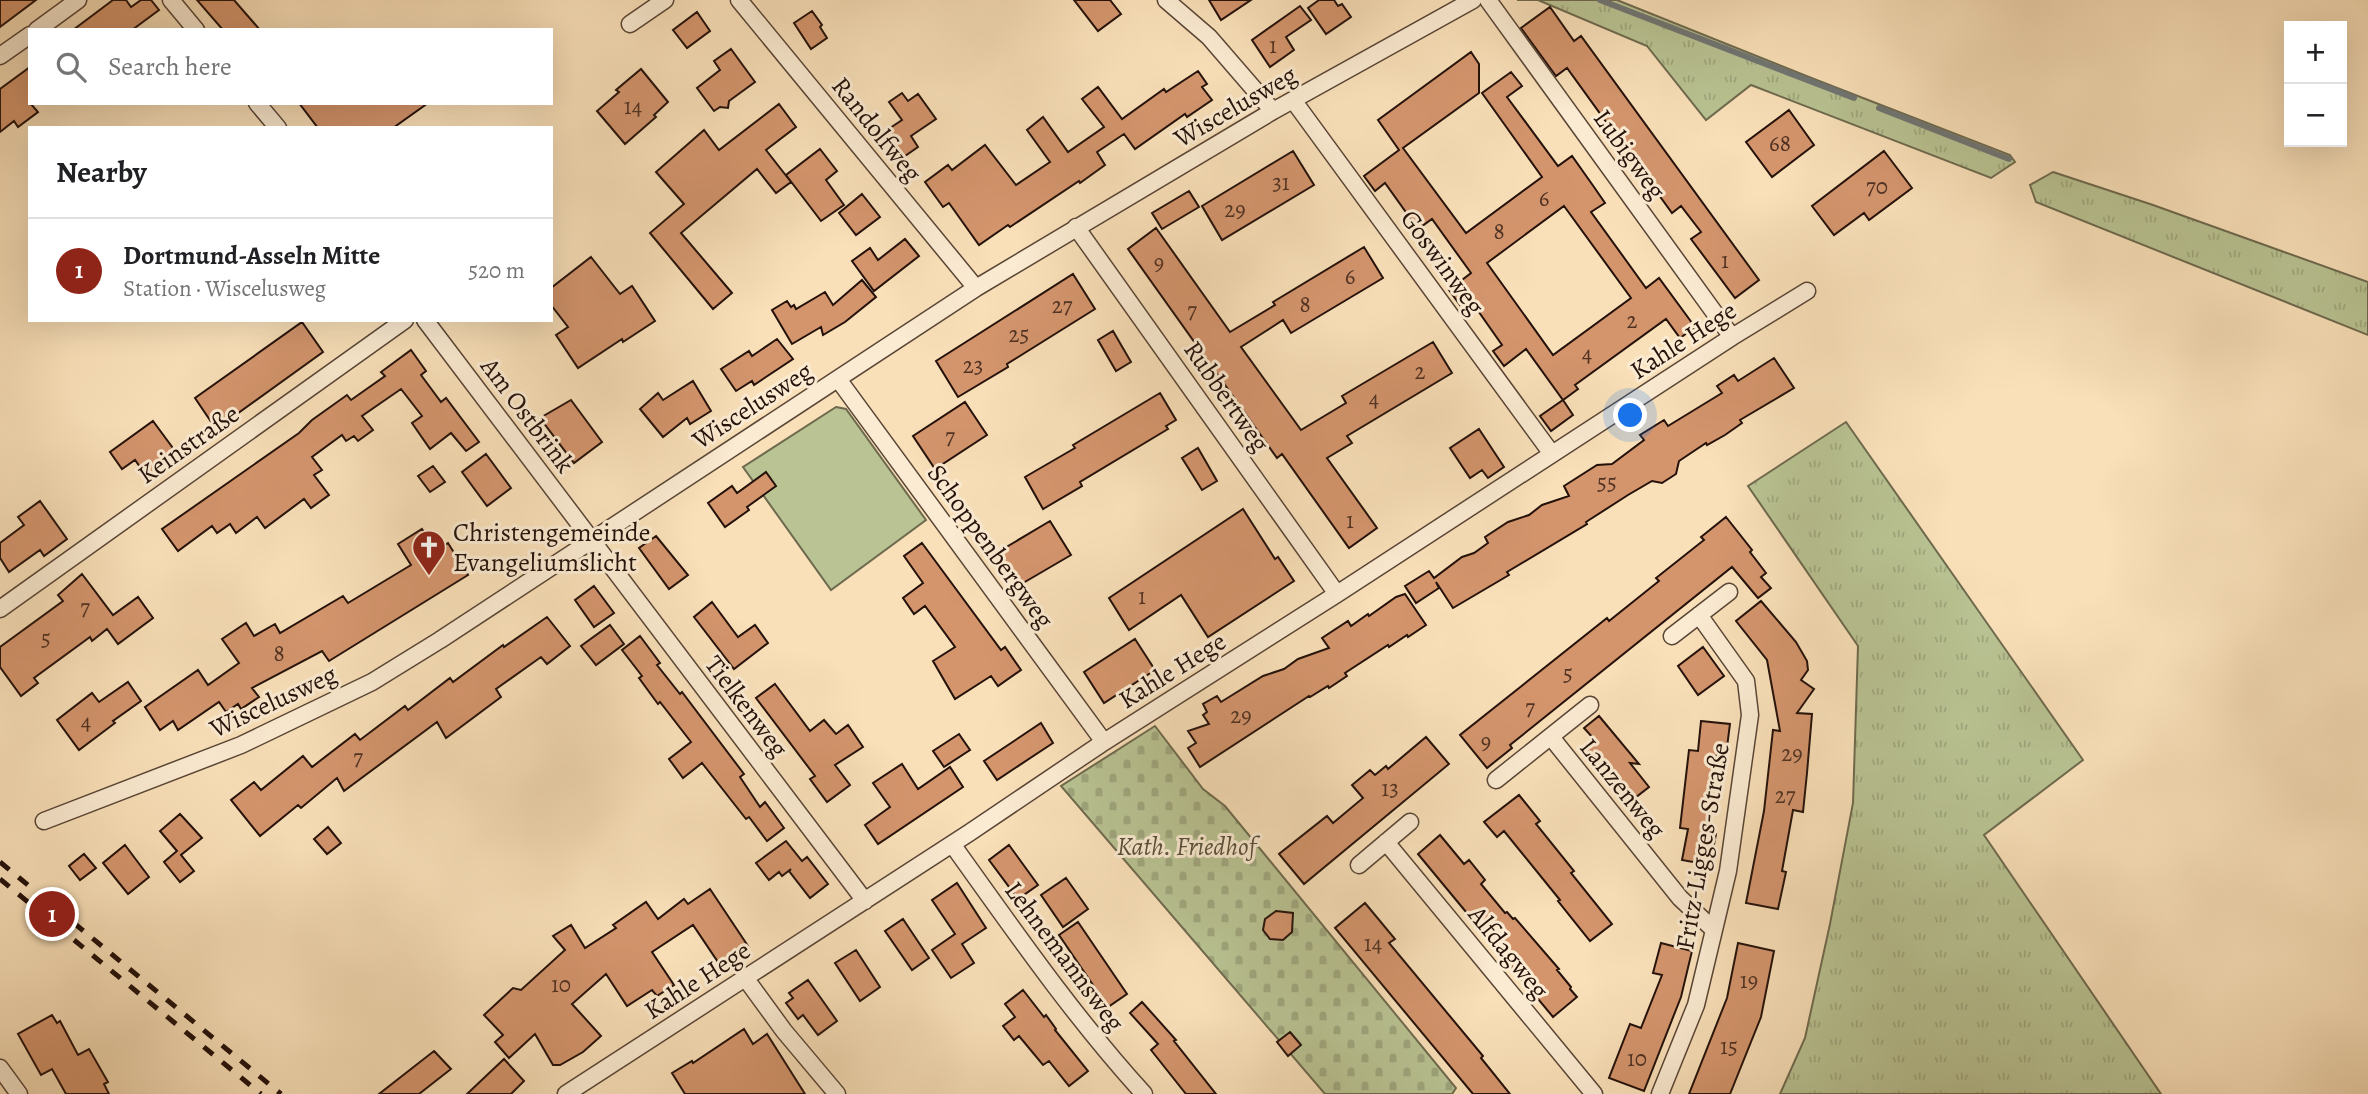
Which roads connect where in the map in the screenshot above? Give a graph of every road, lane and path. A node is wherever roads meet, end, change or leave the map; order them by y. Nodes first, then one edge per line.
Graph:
1 (78, 0) edge
2 (171, 0) edge
3 (665, 0) edge
4 (739, 0) edge
5 (1166, 0) edge
6 (1473, 0) edge
7 (1488, 0) edge
8 (630, 24) dead end
9 (40, 28) edge
10 (194, 28) edge
11 (28, 36) edge
12 (0, 56) edge
13 (1293, 100) junction
14 (259, 105) edge
15 (1273, 111) junction
16 (276, 126) edge
17 (1076, 227) junction
18 (976, 288) junction
19 (1807, 291) dead end
20 (402, 322) edge
21 (427, 322) edge
22 (1732, 337) junction
23 (838, 379) junction
24 (1552, 454) junction
25 (591, 540) junction
26 (1729, 592) dead end
27 (1337, 594) junction
28 (0, 609) edge
29 (1699, 615) junction
30 (1672, 636) dead end
31 (1590, 705) dead end
32 (1550, 737) junction
33 (1104, 742) junction
34 (1496, 780) dead end
35 (44, 821) dead end
36 (1409, 822) dead end
37 (1386, 842) junction
38 (952, 844) junction
39 (1359, 865) dead end
40 (865, 901) junction
41 (1714, 930) junction
42 (746, 979) junction
43 (0, 1068) edge
44 (19, 1094) edge
45 (566, 1094) edge
46 (837, 1094) edge
47 (1144, 1094) edge
48 (1594, 1094) edge
49 (1660, 1094) edge

1 - 9 street
2 - 10 street
3 - 8 street
4 - 18 street, Randolfweg
5 - 15 street
6 - 13 street, Wiscelusweg
7 - 22 street, Lubigweg
11 - 12 street
13 - 15 street, Wiscelusweg
13 - 24 street, Goswinweg
14 - 16 street
15 - 17 street, Wiscelusweg
17 - 18 street, Wiscelusweg
17 - 27 street, Rubbertweg
18 - 23 street, Wiscelusweg
19 - 22 street, Kahle Hege
20 - 28 street, Keinstraße
21 - 25 street, Am Ostbrink
22 - 24 street, Kahle Hege
23 - 25 street, Wiscelusweg
23 - 33 street, Schoppenbergweg
24 - 27 street, Kahle Hege
25 - 35 street, Wiscelusweg
25 - 40 street, Tielkenweg
26 - 29 street
27 - 33 street, Kahle Hege
29 - 30 street
29 - 41 street, Fritz-Ligges-Straße
31 - 32 street, Lanzenweg
32 - 34 street, Lanzenweg
32 - 41 street, Lanzenweg
33 - 38 street, Kahle Hege
36 - 37 street
37 - 39 street
37 - 48 street, Alfdagweg
38 - 40 street, Kahle Hege
38 - 47 street, Lehnemannsweg
40 - 42 street, Kahle Hege
41 - 49 street, Fritz-Ligges-Straße
42 - 45 street, Kahle Hege
42 - 46 street
43 - 44 street

